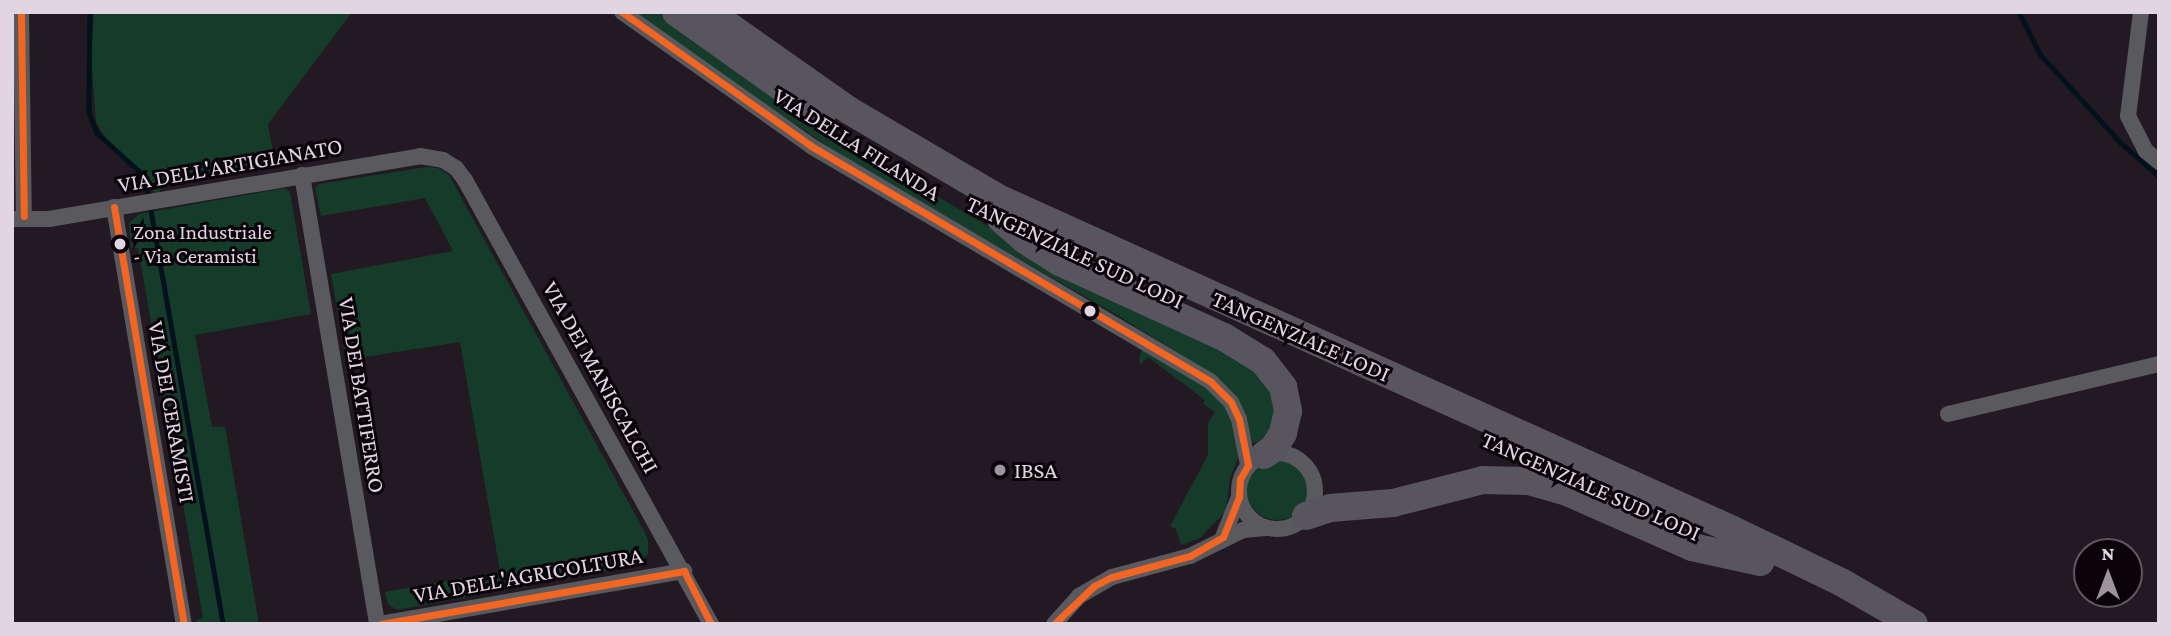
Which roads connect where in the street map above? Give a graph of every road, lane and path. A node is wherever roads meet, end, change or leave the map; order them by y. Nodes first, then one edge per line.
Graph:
1 (21, 12) edge
2 (622, 12) edge
3 (676, 12) edge
4 (709, 12) edge
5 (2141, 12) edge
6 (443, 160) joint
7 (2159, 162) edge
8 (302, 174) junction
9 (114, 207) junction
10 (18, 218) edge
11 (1001, 219) junction
12 (2159, 364) edge
13 (1948, 414) dead end
14 (1256, 460) junction
15 (1239, 497) junction
16 (1306, 516) junction
17 (1266, 528) junction
18 (1223, 537) junction
19 (1760, 562) junction
20 (684, 571) junction
21 (184, 624) edge
22 (378, 624) edge
23 (711, 624) edge
24 (1054, 624) edge
25 (1879, 624) edge
26 (1914, 624) edge

1 - 10 street, VIA DELL'ARTIGIANATO
2 - 14 street, VIA DELLA FILANDA
3 - 11 highway, TANGENZIALE SUD LODI
4 - 26 highway, TANGENZIALE LODI
5 - 7 street
6 - 8 street, VIA DELL'ARTIGIANATO
6 - 20 street, VIA DEI MANISCALCHI
8 - 9 street, VIA DELL'ARTIGIANATO
8 - 22 street, VIA DEI BATTIFERRO
9 - 10 street, VIA DELL'ARTIGIANATO
9 - 21 street, VIA DEI CERAMISTI
11 - 14 highway
11 - 19 highway, TANGENZIALE SUD LODI
12 - 13 street
14 - 15 street
14 - 16 street
15 - 17 street
15 - 18 street
16 - 17 street
16 - 19 highway
17 - 18 street
18 - 24 street
19 - 25 highway, TANGENZIALE SUD LODI
20 - 22 street, VIA DELL'AGRICOLTURA
20 - 23 street, VIA DEI MANISCALCHI

